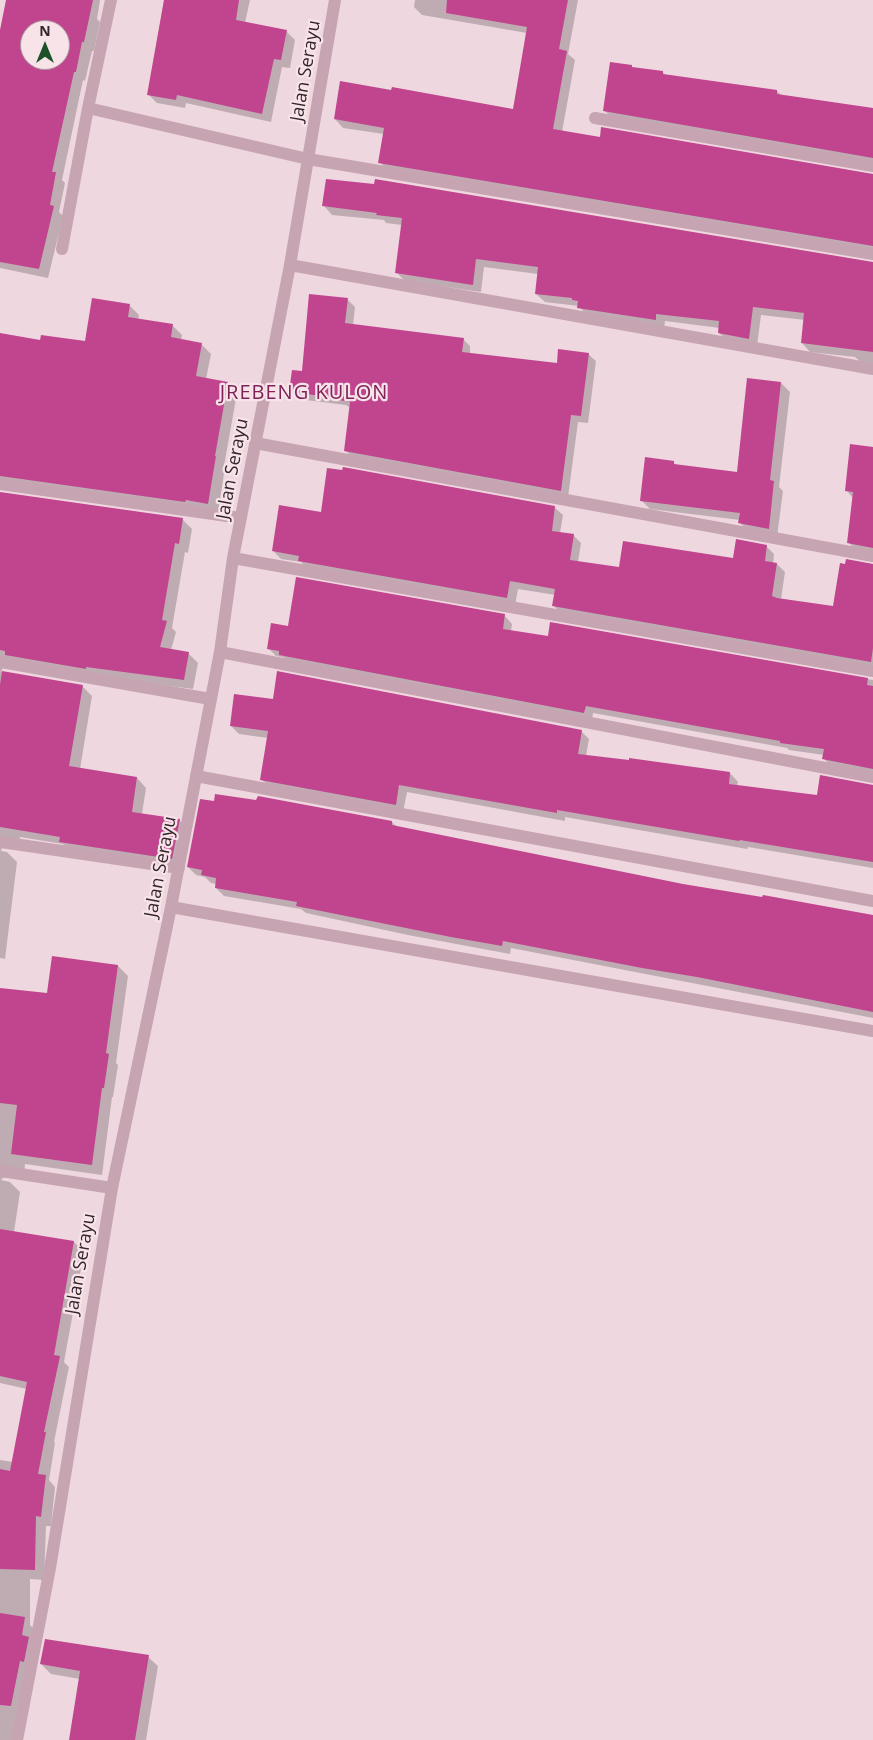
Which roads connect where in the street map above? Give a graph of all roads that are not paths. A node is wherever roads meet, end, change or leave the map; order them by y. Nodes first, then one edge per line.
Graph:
1 (111, 0) edge
2 (335, 0) edge
3 (88, 108) junction
4 (596, 118) dead end
5 (308, 158) junction
6 (873, 166) edge
7 (62, 249) dead end
8 (873, 254) edge
9 (290, 265) junction
10 (873, 369) edge
11 (255, 443) junction
12 (0, 484) edge
13 (241, 518) junction
14 (873, 556) edge
15 (233, 558) junction
16 (220, 652) junction
17 (0, 662) edge
18 (873, 671) edge
19 (210, 699) junction
20 (196, 776) junction
21 (873, 777) edge
22 (0, 842) edge
23 (179, 868) junction
24 (873, 901) edge
25 (171, 907) junction
26 (873, 1031) edge
27 (0, 1171) edge
28 (112, 1188) junction
29 (17, 1740) edge

1 - 3 street
2 - 5 street, Jalan Serayu
3 - 5 street
3 - 7 street
4 - 6 street
5 - 8 street
5 - 9 street, Jalan Serayu
9 - 10 street
9 - 11 street, Jalan Serayu
11 - 13 street, Jalan Serayu
11 - 14 street
12 - 13 street
13 - 15 street, Jalan Serayu
15 - 16 street, Jalan Serayu
15 - 18 street
16 - 19 street, Jalan Serayu
16 - 21 street
17 - 19 street
19 - 20 street, Jalan Serayu
20 - 23 street, Jalan Serayu
20 - 24 street
22 - 23 street
23 - 25 street, Jalan Serayu
25 - 26 street
25 - 28 street, Jalan Serayu
27 - 28 street
28 - 29 street, Jalan Serayu

